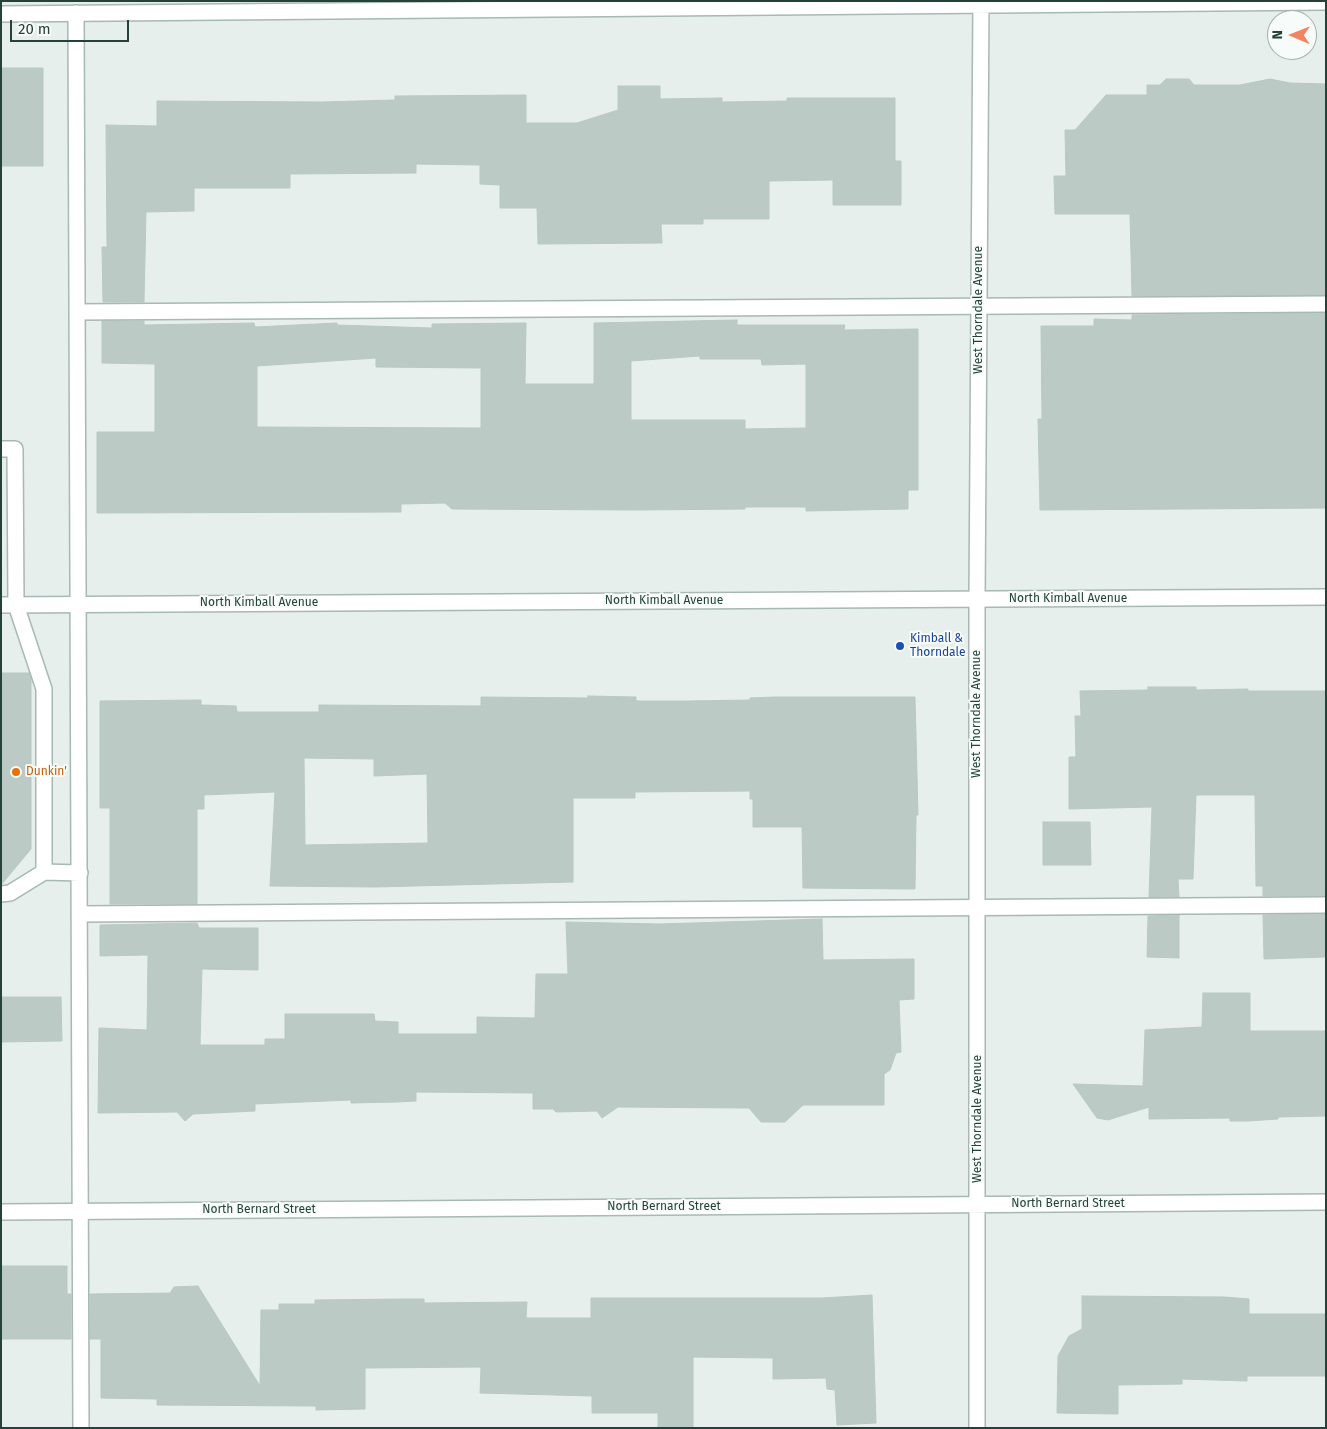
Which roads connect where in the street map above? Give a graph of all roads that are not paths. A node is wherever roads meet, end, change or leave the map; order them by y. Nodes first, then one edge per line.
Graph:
1 (1326, 2) edge
2 (980, 3) edge
3 (76, 13) junction
4 (1, 14) edge
5 (1326, 304) edge
6 (978, 306) junction
7 (77, 312) junction
8 (1, 449) edge
9 (1326, 597) edge
10 (977, 599) junction
11 (78, 604) junction
12 (8, 605) edge
13 (44, 872) junction
14 (80, 873) junction
15 (1, 894) edge
16 (1326, 905) edge
17 (977, 908) junction
18 (80, 914) junction
19 (1326, 1202) edge
20 (978, 1205) junction
21 (81, 1211) junction
22 (1, 1212) edge
23 (81, 1428) edge
24 (978, 1428) edge

1 - 2 street
2 - 3 street
2 - 6 street, West Thorndale Avenue
3 - 4 street
3 - 7 street
5 - 6 street
6 - 7 street
6 - 10 street, West Thorndale Avenue
7 - 11 street
8 - 12 street
9 - 10 street, North Kimball Avenue
10 - 11 street, North Kimball Avenue
10 - 17 street, West Thorndale Avenue
11 - 12 street, North Kimball Avenue
11 - 14 street
12 - 13 street
13 - 14 street
13 - 15 street
14 - 18 street
16 - 17 street
17 - 18 street
17 - 20 street, West Thorndale Avenue
18 - 21 street
19 - 20 street, North Bernard Street
20 - 21 street, North Bernard Street
20 - 24 street, West Thorndale Avenue
21 - 22 street, North Bernard Street
21 - 23 street

